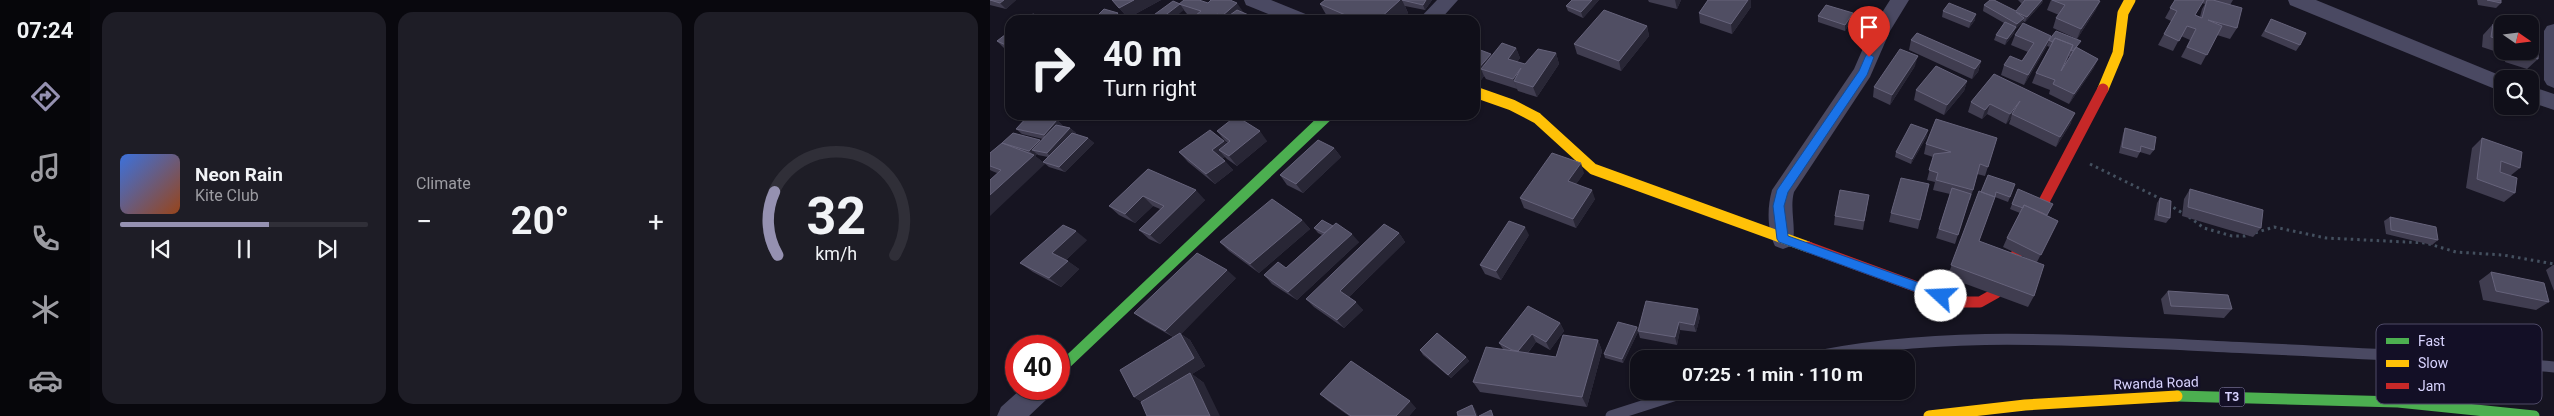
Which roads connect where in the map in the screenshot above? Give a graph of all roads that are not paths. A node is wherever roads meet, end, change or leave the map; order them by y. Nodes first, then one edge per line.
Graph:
1 (1253, 0) edge
2 (1449, 0) edge
3 (1900, 0) edge
4 (2130, 0) edge
5 (2298, 0) edge
6 (1289, 15) edge
7 (1433, 15) edge
8 (2554, 32) edge
9 (2554, 80) edge
10 (2494, 81) edge
11 (1480, 94) edge
12 (2539, 97) edge
13 (2554, 102) edge
14 (1323, 120) edge
15 (1783, 239) junction
16 (1847, 350) edge
17 (2376, 354) edge
18 (1070, 360) edge
19 (1027, 400) edge
20 (1661, 400) edge
21 (2407, 409) edge
22 (1010, 416) edge
23 (1611, 416) edge
24 (1929, 416) edge
25 (2534, 416) edge

1 - 6 street
2 - 7 street
3 - 15 street
4 - 15 main road
5 - 10 street
8 - 9 street
11 - 15 main road
12 - 13 street
14 - 18 main road
16 - 17 lane
19 - 22 street
20 - 23 lane
21 - 24 main road, Rwanda Road / T3
21 - 25 main road, Rwanda Road / T3

